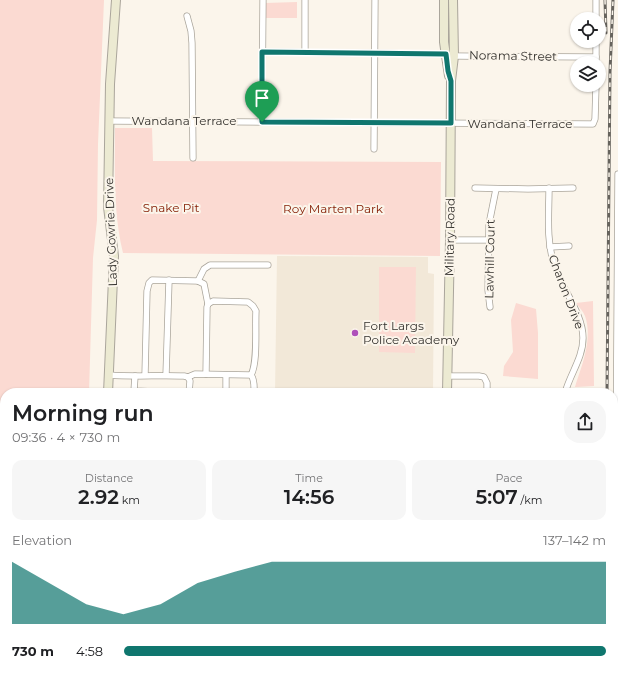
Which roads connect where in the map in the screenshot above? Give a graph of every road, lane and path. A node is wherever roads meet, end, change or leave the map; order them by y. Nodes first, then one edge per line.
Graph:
1 (116, 0) edge
2 (263, 0) edge
3 (305, 0) edge
4 (376, 0) edge
5 (444, 0) edge
6 (453, 0) edge
7 (596, 0) edge
8 (596, 12) edge
9 (187, 16) dead end
10 (262, 52) junction
11 (305, 52) junction
12 (375, 53) junction
13 (450, 55) junction
14 (570, 59) edge
15 (596, 92) edge
16 (110, 121) junction
17 (193, 121) junction
18 (262, 122) junction
19 (374, 123) junction
20 (451, 123) junction
21 (374, 149) dead end
22 (193, 158) dead end
23 (618, 174) edge
24 (475, 188) dead end
25 (549, 188) junction
26 (573, 188) dead end
27 (496, 189) junction
28 (618, 197) edge
29 (450, 240) junction
30 (489, 240) junction
31 (569, 246) dead end
32 (550, 247) junction
33 (618, 263) edge
34 (268, 265) dead end
35 (169, 280) junction
36 (198, 281) junction
37 (208, 304) junction
38 (490, 307) dead end
39 (617, 333) edge
40 (206, 374) junction
41 (109, 375) junction
42 (145, 375) junction
43 (166, 375) junction
44 (226, 375) junction
45 (251, 375) junction
46 (135, 376) junction
47 (448, 376) junction
48 (188, 377) junction
49 (108, 388) edge
50 (134, 388) edge
51 (189, 388) edge
52 (226, 388) edge
53 (254, 388) edge
54 (447, 388) edge
55 (487, 388) edge
56 (567, 388) edge
57 (617, 388) edge

1 - 16 street, Lady Gowrie Drive
2 - 10 street
3 - 11 street
4 - 12 street
5 - 13 street, Military Road
6 - 13 street, Military Road
7 - 8 street
9 - 17 street
10 - 11 street, Norama Street
10 - 18 street
11 - 12 street, Norama Street
12 - 13 street, Norama Street
12 - 19 street
13 - 14 street, Norama Street
13 - 20 street, Military Road
15 - 20 street, Wandana Terrace
16 - 17 street, Wandana Terrace
16 - 41 street, Lady Gowrie Drive
17 - 18 street, Wandana Terrace
17 - 22 street
18 - 19 street, Wandana Terrace
19 - 20 street, Wandana Terrace
19 - 21 street
20 - 29 street, Military Road
23 - 28 street
24 - 27 street
25 - 26 street
25 - 27 street
25 - 32 street, Charon Drive
27 - 30 street, Lawhill Court
28 - 33 street
29 - 30 street
29 - 47 street, Military Road
30 - 38 street, Lawhill Court
31 - 32 street
32 - 56 street, Charon Drive
33 - 39 street
34 - 36 street
35 - 36 street
35 - 42 street
35 - 43 street
36 - 37 street
37 - 40 street
37 - 45 street
39 - 57 street
40 - 44 street
40 - 48 street
41 - 46 street
41 - 49 street, Lady Gowrie Drive
42 - 43 street
42 - 46 street
43 - 48 street
44 - 45 street
44 - 52 street
45 - 53 street
46 - 50 street
47 - 54 street, Military Road
47 - 55 street
48 - 51 street

